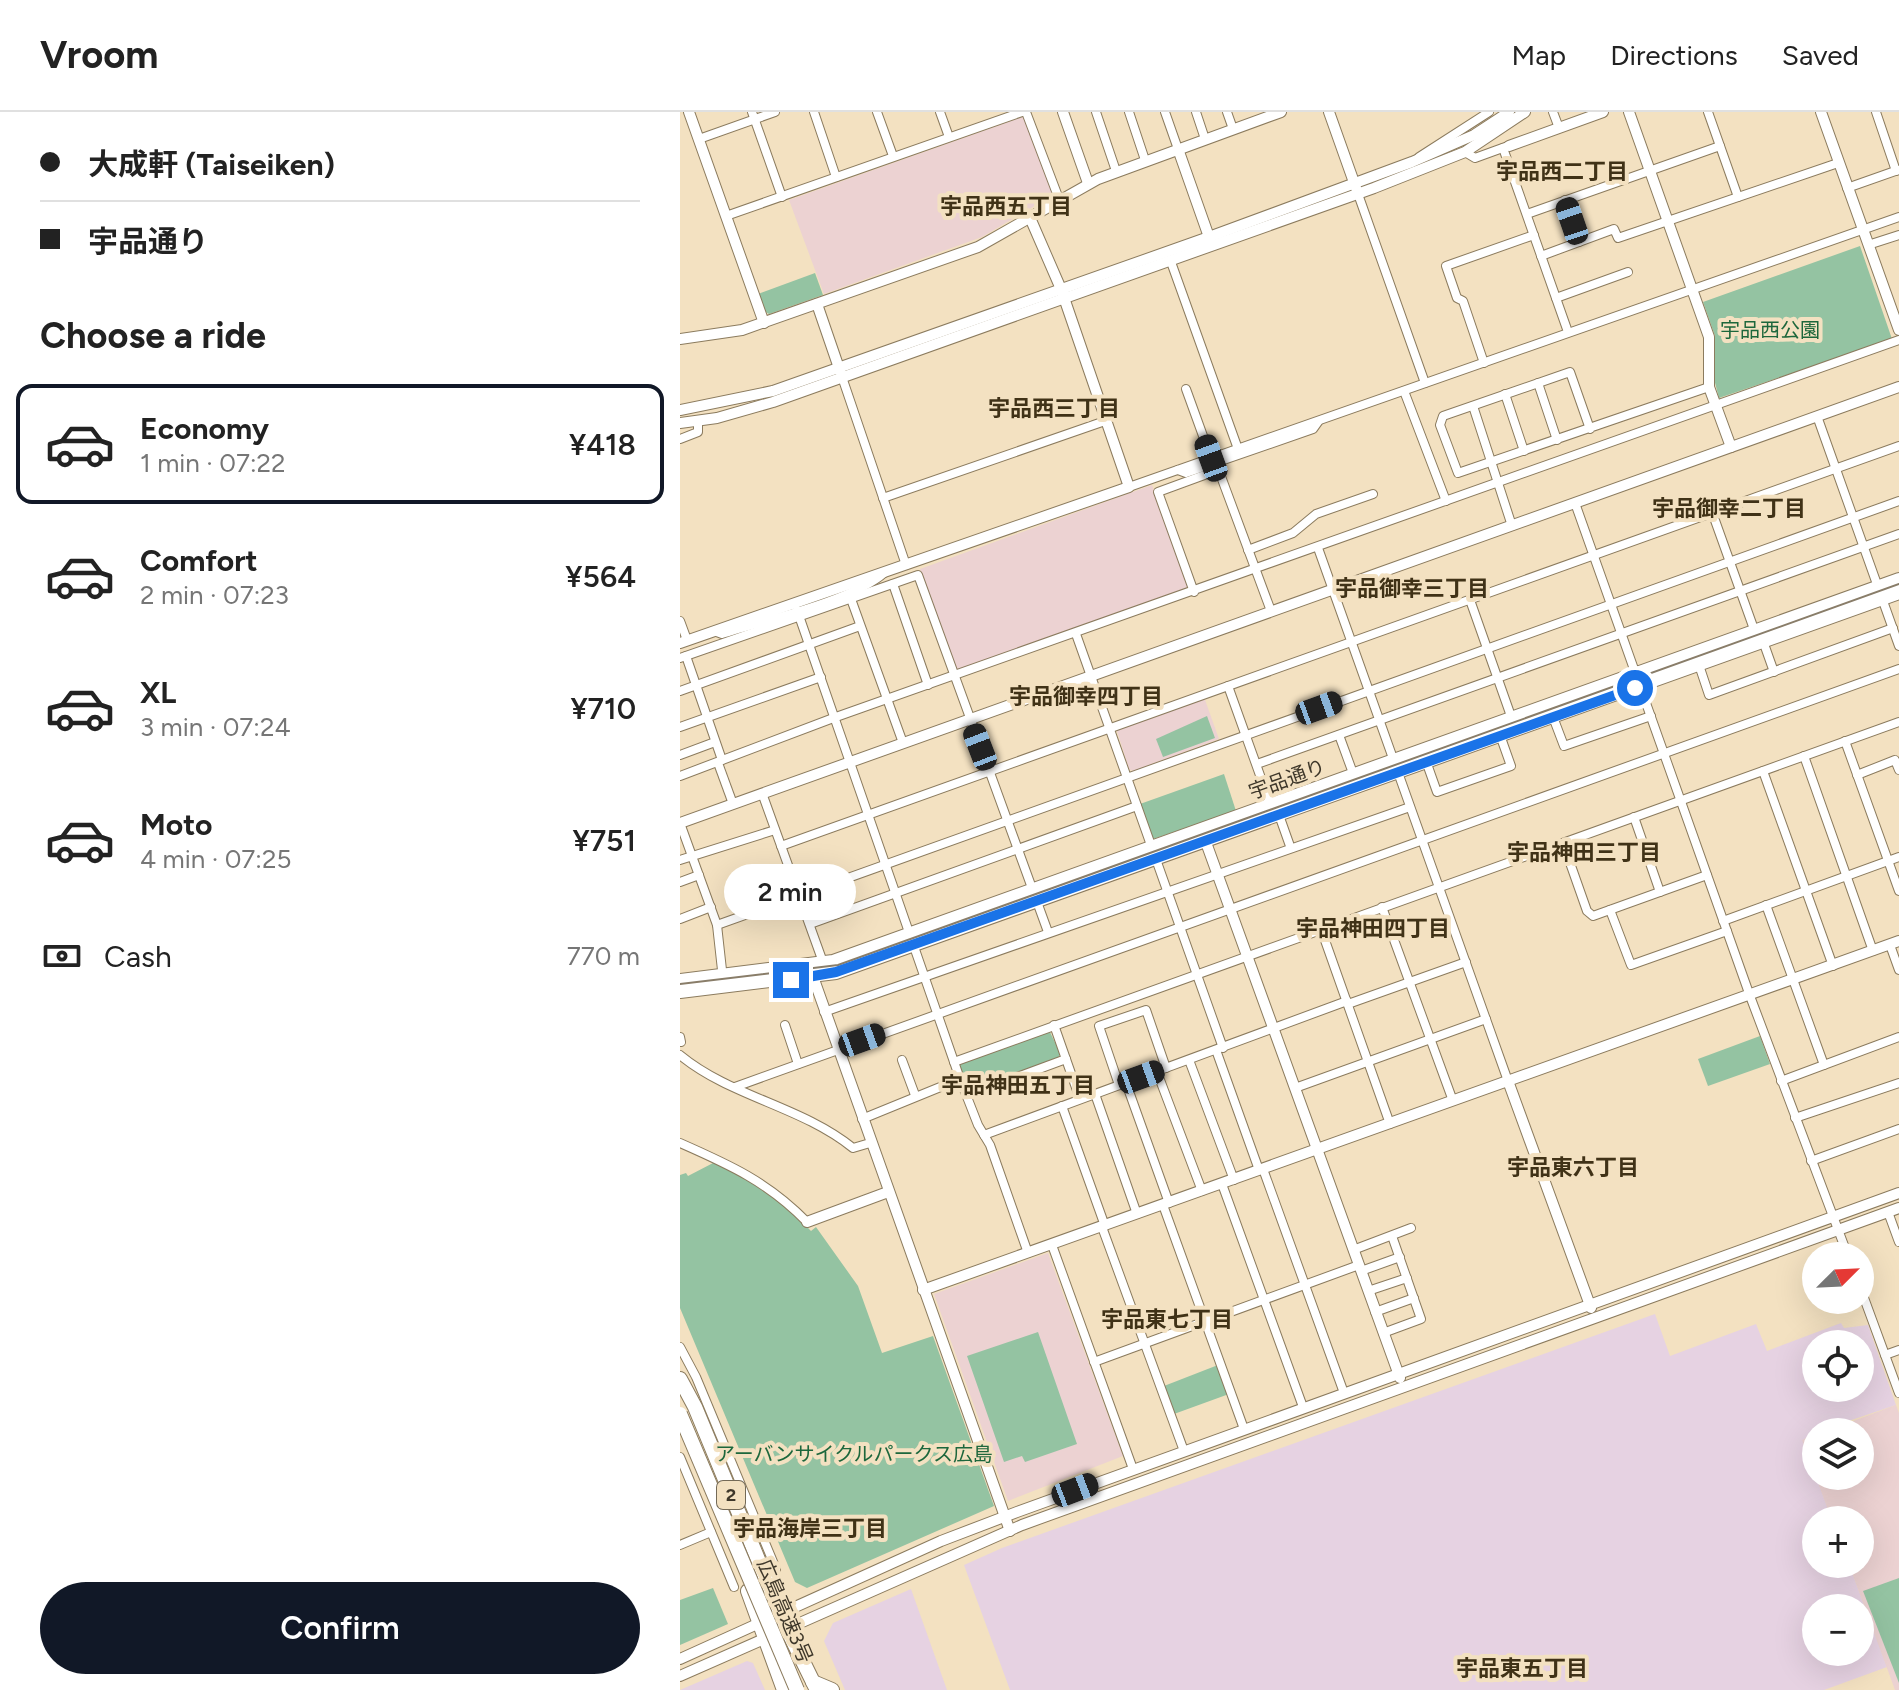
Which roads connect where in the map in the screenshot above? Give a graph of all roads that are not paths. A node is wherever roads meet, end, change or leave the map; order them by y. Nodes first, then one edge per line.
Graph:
1 (689, 112) edge
2 (775, 112) edge
3 (814, 112) edge
4 (877, 112) edge
5 (940, 112) edge
6 (1024, 112) edge
7 (1063, 112) edge
8 (1096, 112) edge
9 (1129, 112) edge
10 (1165, 112) edge
11 (1196, 112) edge
12 (1227, 112) edge
13 (1281, 112) edge
14 (1329, 112) edge
15 (1489, 112) edge
16 (1525, 112) edge
17 (1553, 112) edge
18 (1603, 112) edge
19 (1629, 112) edge
20 (1708, 112) edge
21 (1821, 112) edge
22 (1876, 112) edge
23 (1003, 115) edge
24 (1510, 115) edge
25 (753, 116) edge
26 (1259, 116) edge
27 (1559, 128) junction
28 (1233, 129) junction
29 (949, 137) junction
30 (699, 139) junction
31 (1205, 139) junction
32 (1720, 146) junction
33 (1506, 147) junction
34 (1178, 149) junction
35 (1465, 152) junction
36 (893, 156) junction
37 (1145, 160) junction
38 (1412, 162) junction
39 (1838, 163) junction
40 (1898, 170) edge
41 (1116, 171) junction
42 (1650, 171) junction
43 (836, 177) junction
44 (1088, 183) junction
45 (1847, 188) junction
46 (1356, 189) junction
47 (782, 197) junction
48 (1738, 197) junction
49 (1059, 199) junction
50 (1565, 200) junction
51 (1527, 214) junction
52 (726, 216) junction
53 (1899, 217) edge
54 (1031, 220) junction
55 (1668, 221) junction
56 (1862, 230) junction
57 (1534, 235) junction
58 (1899, 235) edge
59 (1209, 237) junction
60 (1579, 242) junction
61 (1868, 245) junction
62 (1541, 256) junction
63 (1171, 262) junction
64 (1628, 272) dead end
65 (1693, 290) junction
66 (1062, 295) junction
67 (1556, 298) junction
68 (817, 304) junction
69 (1895, 305) edge
70 (764, 323) junction
71 (1899, 330) edge
72 (1568, 332) junction
73 (680, 339) edge
74 (1899, 340) edge
75 (1484, 363) junction
76 (840, 372) junction
77 (1425, 383) junction
78 (1538, 383) junction
79 (1709, 387) junction
80 (1899, 387) edge
81 (1186, 389) dead end
82 (1404, 391) junction
83 (1505, 394) junction
84 (1715, 405) junction
85 (1473, 406) junction
86 (680, 410) edge
87 (1817, 416) junction
88 (698, 421) junction
89 (1105, 421) junction
90 (1319, 421) junction
91 (680, 423) edge
92 (1590, 429) junction
93 (680, 439) edge
94 (1557, 440) junction
95 (1899, 446) edge
96 (1731, 447) junction
97 (1238, 449) junction
98 (1524, 451) junction
99 (1490, 463) junction
100 (1215, 464) junction
101 (1835, 468) junction
102 (1496, 482) junction
103 (1129, 487) junction
104 (1373, 494) dead end
105 (883, 498) junction
106 (1446, 501) junction
107 (1899, 501) edge
108 (1575, 503) junction
109 (1712, 512) junction
110 (1853, 517) junction
111 (1512, 526) junction
112 (1899, 534) edge
113 (1863, 546) junction
114 (1318, 548) junction
115 (1248, 550) junction
116 (1593, 554) junction
117 (1730, 562) junction
118 (906, 565) junction
119 (1256, 570) junction
120 (884, 572) junction
121 (1899, 580) edge
122 (893, 584) junction
123 (1332, 589) junction
124 (1740, 590) junction
125 (1194, 592) junction
126 (1899, 592) edge
127 (1880, 593) junction
128 (851, 599) junction
129 (1470, 600) junction
130 (1612, 605) junction
131 (1271, 611) junction
132 (798, 613) junction
133 (680, 621) edge
134 (1894, 622) edge
135 (860, 626) junction
136 (713, 630) junction
137 (1622, 633) junction
138 (1076, 634) junction
139 (1759, 636) junction
140 (684, 642) edge
141 (1351, 642) junction
142 (809, 645) junction
143 (1899, 646) edge
144 (1487, 649) junction
145 (683, 657) edge
146 (1699, 665) junction
147 (1899, 669) edge
148 (1774, 672) junction
149 (1091, 675) junction
150 (954, 676) junction
151 (821, 677) junction
152 (1498, 678) junction
153 (1638, 680) junction
154 (696, 685) junction
155 (928, 685) junction
156 (1228, 686) junction
157 (1368, 690) junction
158 (680, 691) edge
159 (887, 700) junction
160 (1651, 716) junction
161 (707, 717) junction
162 (836, 717) junction
163 (1553, 717) junction
164 (969, 719) junction
165 (1512, 719) junction
166 (1379, 720) junction
167 (1899, 722) edge
168 (680, 727) edge
169 (1109, 727) junction
170 (1245, 734) junction
171 (1339, 735) junction
172 (1500, 735) junction
173 (1845, 741) junction
174 (715, 742) junction
175 (903, 743) junction
176 (1664, 752) junction
177 (680, 755) edge
178 (1804, 756) junction
179 (851, 761) junction
180 (1426, 761) junction
181 (720, 762) junction
182 (1257, 764) junction
183 (1395, 767) junction
184 (989, 769) junction
185 (1899, 770) edge
186 (1763, 771) junction
187 (1857, 775) junction
188 (680, 776) edge
189 (1127, 776) junction
190 (1354, 776) junction
191 (762, 793) junction
192 (1681, 801) junction
193 (733, 804) junction
194 (1137, 806) junction
195 (1410, 807) junction
196 (1275, 810) junction
197 (868, 813) junction
198 (1634, 817) junction
199 (1007, 820) junction
200 (680, 823) edge
201 (775, 830) junction
202 (1204, 836) junction
203 (1422, 840) junction
204 (1563, 843) junction
205 (781, 846) junction
206 (1290, 846) junction
207 (1017, 849) junction
208 (1154, 853) junction
209 (692, 856) junction
210 (1899, 857) edge
211 (680, 860) edge
212 (1888, 861) junction
213 (884, 863) junction
214 (1217, 873) junction
215 (699, 875) junction
216 (1707, 875) junction
217 (1847, 876) junction
218 (680, 882) edge
219 (1439, 888) junction
220 (1167, 890) junction
221 (1805, 891) junction
222 (1899, 891) edge
223 (1660, 892) junction
224 (895, 893) junction
225 (799, 894) junction
226 (1034, 896) junction
227 (1766, 905) junction
228 (711, 907) junction
229 (1382, 907) junction
230 (1230, 909) junction
231 (1610, 910) junction
232 (680, 919) edge
233 (1723, 921) junction
234 (810, 924) junction
235 (717, 925) junction
236 (1180, 927) junction
237 (1321, 929) junction
238 (1727, 931) junction
239 (1048, 932) junction
240 (911, 940) junction
241 (1894, 943) edge
242 (1873, 951) junction
243 (1247, 956) junction
244 (1466, 962) junction
245 (1833, 966) junction
246 (816, 970) junction
247 (1899, 970) edge
248 (1196, 973) junction
249 (924, 977) junction
250 (1793, 980) junction
251 (680, 981) edge
252 (723, 981) junction
253 (1410, 982) junction
254 (680, 991) edge
255 (1750, 996) junction
256 (1348, 1002) junction
257 (824, 1012) junction
258 (937, 1013) junction
259 (1486, 1019) junction
260 (785, 1025) dead end
261 (1054, 1025) junction
262 (1273, 1028) junction
263 (1899, 1037) edge
264 (1430, 1039) junction
265 (837, 1049) junction
266 (1219, 1049) junction
267 (680, 1055) edge
268 (1066, 1059) junction
269 (902, 1060) dead end
270 (1189, 1060) junction
271 (1368, 1061) junction
272 (954, 1062) junction
273 (798, 1064) junction
274 (1824, 1065) junction
275 (1166, 1068) junction
276 (1157, 1072) junction
277 (960, 1079) junction
278 (1508, 1081) junction
279 (1781, 1081) junction
280 (1899, 1083) edge
281 (1122, 1084) junction
282 (735, 1087) junction
283 (990, 1087) dead end
284 (1295, 1088) junction
285 (1095, 1094) junction
286 (915, 1095) junction
287 (1080, 1099) junction
288 (1453, 1101) junction
289 (1062, 1106) junction
290 (1795, 1118) junction
291 (862, 1119) junction
292 (1390, 1124) junction
293 (1899, 1129) edge
294 (984, 1135) junction
295 (680, 1143) edge
296 (870, 1143) junction
297 (1317, 1150) junction
298 (1811, 1161) junction
299 (1261, 1170) junction
300 (1234, 1180) junction
301 (1222, 1184) junction
302 (1202, 1191) junction
303 (888, 1192) junction
304 (1899, 1193) edge
305 (1166, 1204) junction
306 (1894, 1210) edge
307 (1137, 1214) junction
308 (1832, 1217) junction
309 (807, 1222) joint
310 (1104, 1226) junction
311 (1411, 1228) dead end
312 (1838, 1231) junction
313 (1392, 1236) junction
314 (1842, 1242) edge
315 (1899, 1242) edge
316 (1052, 1245) junction
317 (1353, 1250) junction
318 (1028, 1253) junction
319 (1400, 1257) junction
320 (1360, 1268) junction
321 (1407, 1278) junction
322 (1305, 1285) junction
323 (923, 1290) junction
324 (1368, 1291) junction
325 (1414, 1298) junction
326 (1264, 1299) junction
327 (1590, 1305) junction
328 (1375, 1312) junction
329 (1870, 1314) edge
330 (1595, 1319) junction
331 (1206, 1320) junction
332 (1383, 1333) junction
333 (1145, 1343) junction
334 (680, 1347) edge
335 (1899, 1350) edge
336 (1885, 1355) junction
337 (1094, 1362) junction
338 (1398, 1374) junction
339 (680, 1379) edge
340 (1404, 1388) junction
341 (1344, 1393) junction
342 (1899, 1393) edge
343 (1303, 1407) junction
344 (680, 1414) edge
345 (680, 1428) edge
346 (1244, 1429) junction
347 (1184, 1451) junction
348 (681, 1459) edge
349 (698, 1468) junction
350 (1133, 1469) junction
351 (1005, 1517) junction
352 (1010, 1531) junction
353 (711, 1532) junction
354 (763, 1537) junction
355 (680, 1545) edge
356 (755, 1554) junction
357 (730, 1562) junction
358 (776, 1569) dead end
359 (734, 1587) dead end
360 (780, 1613) junction
361 (760, 1624) junction
362 (786, 1627) junction
363 (765, 1639) junction
364 (680, 1659) edge
365 (680, 1676) edge
366 (815, 1686) edge
367 (784, 1690) edge
368 (797, 1690) edge
369 (832, 1690) edge

1 - 30 street
2 - 25 street
3 - 43 street
4 - 36 street
5 - 29 street
6 - 23 street
6 - 49 street
7 - 44 street
8 - 41 street
9 - 37 street
10 - 34 street
11 - 31 street
12 - 28 street
13 - 26 street
14 - 46 street
15 - 38 street
16 - 24 street
17 - 27 street
18 - 27 street
19 - 42 street
20 - 32 street
21 - 39 street
22 - 40 street
23 - 29 street
24 - 35 street
24 - 38 street
25 - 30 street
25 - 47 street
26 - 28 street
27 - 33 street
28 - 31 street
29 - 36 street
30 - 52 street
31 - 34 street
32 - 42 street
32 - 48 street
33 - 35 street
33 - 51 street
34 - 37 street
34 - 59 street
35 - 46 street
36 - 43 street
37 - 41 street
38 - 46 street
39 - 45 street
39 - 48 street
40 - 45 street
41 - 44 street
42 - 50 street
42 - 55 street
43 - 47 street
44 - 49 street
45 - 56 street
46 - 59 street
46 - 63 street
46 - 77 street
47 - 52 street
48 - 55 street
49 - 54 street
50 - 51 street
50 - 60 street
51 - 57 street
52 - 70 street
53 - 56 street
54 - 66 street
54 - 68 street
55 - 60 street
55 - 65 street
56 - 61 street
56 - 65 street
57 - 62 street
57 - 75 street
58 - 61 street
59 - 66 street
60 - 62 street
61 - 69 street
62 - 67 street
63 - 66 street
63 - 97 street
64 - 67 street
65 - 72 street
65 - 79 street
66 - 76 street
66 - 89 street
67 - 72 street
68 - 70 street
68 - 76 street
69 - 71 street
70 - 73 street
72 - 75 street
74 - 84 street
75 - 77 street
76 - 86 street
76 - 88 street
76 - 105 street
77 - 82 street
78 - 83 street
78 - 92 street
78 - 94 street
79 - 84 street
79 - 92 street
80 - 87 street
81 - 100 street
82 - 90 street
82 - 106 street
83 - 85 street
83 - 98 street
84 - 96 street
84 - 102 street
85 - 99 street
85 - 99 street
87 - 96 street
87 - 101 street
88 - 91 street
88 - 93 street
89 - 103 street
89 - 105 street
90 - 97 street
90 - 100 street
92 - 94 street
94 - 98 street
95 - 101 street
96 - 108 street
97 - 100 street
98 - 99 street
99 - 102 street
100 - 103 street
100 - 115 street
100 - 125 street
101 - 109 street
101 - 110 street
102 - 106 street
102 - 111 street
103 - 118 street
104 - 115 street
105 - 118 street
106 - 114 street
107 - 110 street
108 - 111 street
108 - 116 street
109 - 116 street
109 - 117 street
110 - 113 street
110 - 117 street
111 - 123 street
112 - 113 street
113 - 124 street
113 - 127 street
114 - 119 street
114 - 123 street
115 - 119 street
116 - 129 street
116 - 130 street
117 - 124 street
117 - 130 street
118 - 120 street
119 - 125 street
119 - 131 street
120 - 132 street
120 - 136 street
121 - 127 highway, 宇品通り
122 - 128 street
122 - 150 street
122 - 155 street
123 - 131 street
123 - 141 street
124 - 137 street
124 - 139 street
125 - 138 street
126 - 127 highway, 宇品通り
127 - 134 street
127 - 139 highway, 宇品通り
128 - 132 street
128 - 135 street
129 - 141 street
129 - 144 street
130 - 137 street
130 - 144 street
131 - 149 street
132 - 136 street
132 - 142 street
132 - 145 street
133 - 140 street
134 - 143 street
134 - 148 street
135 - 142 street
135 - 159 street
136 - 140 street
137 - 152 street
137 - 153 street
138 - 149 street
138 - 150 street
139 - 146 highway, 宇品通り
139 - 148 street
139 - 153 highway, 宇品通り
141 - 156 street
141 - 157 street
142 - 151 street
142 - 154 street
144 - 152 street
144 - 157 street
145 - 154 street
146 - 148 street
146 - 153 highway, 宇品通り
147 - 176 street
149 - 164 street
149 - 169 street
150 - 155 street
150 - 164 street
151 - 161 street
151 - 162 street
152 - 165 street
152 - 166 street
153 - 160 street
153 - 163 highway, 宇品通り
153 - 165 highway, 宇品通り
154 - 158 street
154 - 161 street
155 - 159 street
156 - 169 street
156 - 170 street
157 - 166 street
157 - 170 street
159 - 162 street
159 - 175 street
160 - 163 street
160 - 176 street
161 - 168 street
161 - 174 street
162 - 179 street
162 - 181 street
163 - 172 highway, 宇品通り
164 - 175 street
164 - 184 street
165 - 183 highway, 宇品通り
166 - 171 street
166 - 183 street
167 - 173 street
169 - 184 street
169 - 189 street
170 - 182 street
170 - 189 street
171 - 182 street
171 - 190 street
172 - 180 highway, 宇品通り
172 - 180 street
173 - 178 street
173 - 187 street
174 - 177 street
174 - 181 street
175 - 179 street
176 - 192 street
176 - 203 street
178 - 186 street
178 - 217 street
179 - 191 street
179 - 197 street
180 - 183 highway, 宇品通り
181 - 188 street
181 - 193 street
182 - 196 street
183 - 190 highway, 宇品通り
183 - 195 street
183 - 196 highway, 宇品通り
184 - 197 street
184 - 199 street
185 - 187 street
186 - 192 street
186 - 221 street
187 - 212 street
189 - 194 street
189 - 199 street
190 - 196 highway, 宇品通り
191 - 193 street
191 - 201 street
192 - 198 street
192 - 216 street
193 - 200 street
194 - 207 street
194 - 208 street
195 - 203 street
195 - 206 street
196 - 202 highway, 宇品通り
196 - 206 street
197 - 205 street
197 - 213 street
198 - 204 street
198 - 223 street
199 - 207 street
199 - 213 street
200 - 209 street
201 - 205 street
201 - 209 street
202 - 208 highway, 宇品通り
202 - 214 street
203 - 219 street
203 - 230 street
204 - 219 street
204 - 231 street
205 - 225 street
206 - 214 street
207 - 224 street
207 - 226 street
208 - 220 street
208 - 226 highway, 宇品通り
209 - 211 street
209 - 215 street
210 - 212 street
212 - 217 street
212 - 222 street
213 - 224 street
213 - 225 street
214 - 220 street
214 - 230 street
215 - 218 street
215 - 228 street
216 - 223 street
216 - 233 street
217 - 221 street
217 - 242 street
219 - 229 street
219 - 244 street
220 - 236 street
220 - 239 street
221 - 227 street
221 - 245 street
223 - 231 street
224 - 234 street
224 - 240 street
225 - 234 street
225 - 235 street
226 - 239 street
226 - 240 highway, 宇品通り
227 - 233 street
227 - 250 street
228 - 232 street
228 - 235 street
229 - 237 street
229 - 253 street
230 - 236 street
230 - 243 street
231 - 238 street
233 - 238 street
234 - 246 street
235 - 252 street
236 - 248 street
236 - 258 street
237 - 243 street
237 - 256 street
238 - 255 street
239 - 249 street
240 - 246 highway, 宇品通り
240 - 249 street
241 - 242 street
241 - 247 street
242 - 245 street
243 - 248 street
243 - 262 street
244 - 253 street
244 - 259 street
245 - 250 street
246 - 252 highway, 宇品通り
246 - 257 street
248 - 261 street
248 - 266 street
249 - 257 street
249 - 258 street
250 - 255 street
250 - 274 street
251 - 252 highway, 宇品通り
252 - 254 highway, 宇品通り
253 - 256 street
253 - 264 street
255 - 278 street
255 - 279 street
256 - 262 street
256 - 271 street
257 - 265 street
258 - 265 street
258 - 272 street
259 - 264 street
259 - 278 street
260 - 273 street
261 - 268 street
261 - 272 street
262 - 266 street
262 - 284 street
263 - 274 street
264 - 271 street
264 - 288 street
265 - 273 street
265 - 291 street
266 - 270 street
266 - 299 street
267 - 282 street
268 - 283 street
268 - 287 street
269 - 286 street
270 - 275 street
270 - 300 street
271 - 284 street
271 - 292 street
272 - 277 street
273 - 282 street
274 - 279 street
275 - 276 street
275 - 281 street
276 - 281 street
276 - 302 street
277 - 286 street
277 - 294 street
278 - 288 street
278 - 327 street
279 - 290 street
280 - 290 street
281 - 285 street
281 - 305 street
282 - 296 street
284 - 297 street
285 - 287 street
285 - 307 street
286 - 291 street
287 - 289 street
288 - 292 street
289 - 294 street
289 - 310 street
290 - 298 street
291 - 296 street
292 - 297 street
293 - 298 street
294 - 318 street
295 - 309 street
296 - 303 street
297 - 299 street
297 - 317 street
298 - 308 street
299 - 300 street
299 - 322 street
300 - 301 street
301 - 302 street
301 - 326 street
302 - 305 street
303 - 309 street
303 - 323 street
304 - 308 street
305 - 307 street
305 - 331 street
306 - 312 street
306 - 315 street
307 - 310 street
308 - 312 street
308 - 327 street
310 - 316 street
310 - 333 street
311 - 313 street
312 - 314 street
312 - 330 street
313 - 317 street
313 - 319 street
316 - 318 street
316 - 337 street
317 - 320 street
318 - 323 street
319 - 320 street
319 - 321 street
320 - 322 street
320 - 324 street
321 - 324 street
321 - 325 street
322 - 326 street
322 - 341 street
323 - 351 street
324 - 328 street
325 - 328 street
325 - 332 street
326 - 331 street
326 - 343 street
327 - 330 street
327 - 338 street
328 - 332 street
329 - 336 street
330 - 340 street
331 - 333 street
331 - 346 street
332 - 338 street
333 - 337 street
333 - 347 street
334 - 354 street
335 - 336 street
336 - 342 street
337 - 350 street
338 - 340 street
338 - 341 street
339 - 356 highway, 2
340 - 352 street
341 - 343 street
343 - 346 street
344 - 368 highway, 広島高速3号, bridge
345 - 349 highway, 2
346 - 347 street
347 - 350 street
348 - 349 street
348 - 353 street
349 - 357 highway, 2
350 - 351 street
351 - 352 street
351 - 360 street
352 - 362 street
353 - 355 street
353 - 357 street
354 - 356 street
354 - 358 street
356 - 360 highway, 2
357 - 359 street
357 - 361 highway, 2
360 - 361 street
360 - 362 highway, 2
361 - 363 highway, 2
361 - 364 street
362 - 363 street
362 - 366 highway, 2
363 - 365 street
363 - 367 highway, 2
366 - 369 highway

